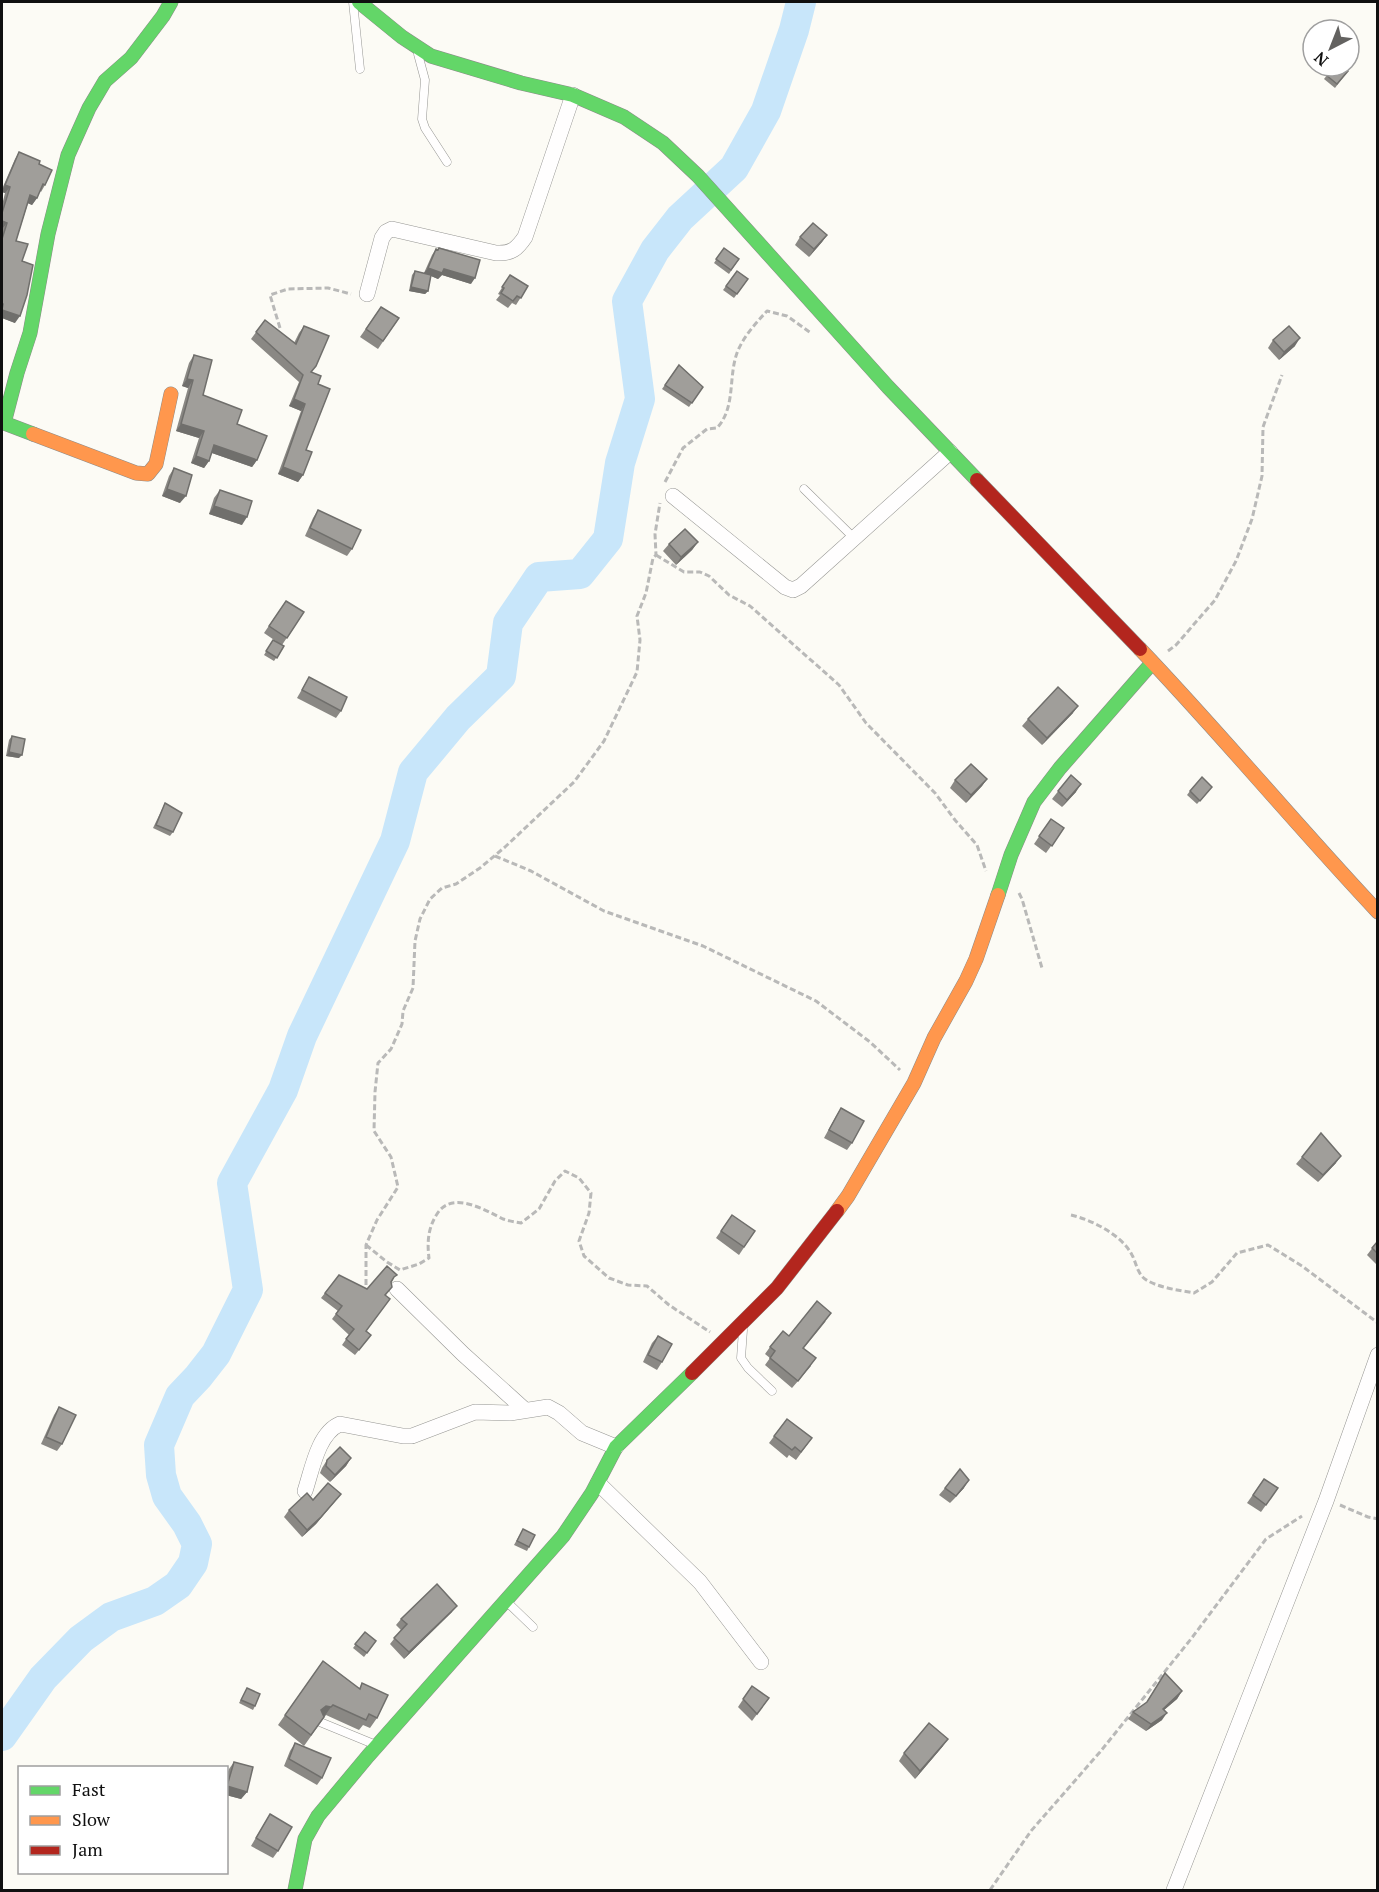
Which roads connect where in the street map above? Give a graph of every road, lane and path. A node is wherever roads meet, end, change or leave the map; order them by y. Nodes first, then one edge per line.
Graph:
1 (171, 2) edge
2 (353, 2) edge
3 (359, 2) edge
4 (416, 47) junction
5 (360, 69) dead end
6 (573, 95) junction
7 (447, 162) dead end
8 (367, 294) joint
9 (280, 328) edge
10 (819, 338) dead end
11 (1282, 375) dead end
12 (171, 394) dead end
13 (950, 452) junction
14 (804, 489) dead end
15 (666, 492) junction
16 (854, 538) junction
17 (656, 555) junction
18 (1152, 663) junction
19 (494, 856) junction
20 (1006, 869) junction
21 (997, 896) junction
22 (1377, 912) edge
23 (1042, 968) dead end
24 (914, 1083) junction
25 (1071, 1215) dead end
26 (366, 1245) junction
27 (366, 1285) dead end
28 (397, 1289) dead end
29 (744, 1322) junction
30 (1377, 1323) edge
31 (724, 1341) junction
32 (1377, 1355) edge
33 (772, 1391) dead end
34 (525, 1410) junction
35 (616, 1447) junction
36 (598, 1483) junction
37 (305, 1491) edge
38 (1326, 1501) junction
39 (1377, 1519) edge
40 (506, 1601) junction
41 (533, 1627) dead end
42 (761, 1662) dead end
43 (320, 1722) edge
44 (377, 1746) junction
45 (295, 1890) edge
46 (990, 1890) edge
47 (1174, 1890) edge

1 - 12 street
2 - 5 lane
3 - 4 street
4 - 6 street
4 - 7 lane
6 - 8 street
6 - 13 street
8 - 9 path
10 - 15 path
11 - 18 path
13 - 16 street
13 - 18 street
14 - 16 lane
15 - 16 street
15 - 17 path
17 - 19 path
17 - 21 path
18 - 20 street
18 - 22 street
19 - 24 path
19 - 26 path
20 - 21 street
20 - 23 path
21 - 24 street
24 - 29 street
25 - 30 path
26 - 27 path
26 - 31 path
28 - 34 street
29 - 31 street
29 - 33 lane
31 - 35 street
32 - 38 street
34 - 35 street
34 - 37 street
35 - 36 street
36 - 40 street
36 - 42 street
38 - 39 path
38 - 46 path
38 - 47 street
40 - 41 lane
40 - 44 street
43 - 44 lane
44 - 45 street

